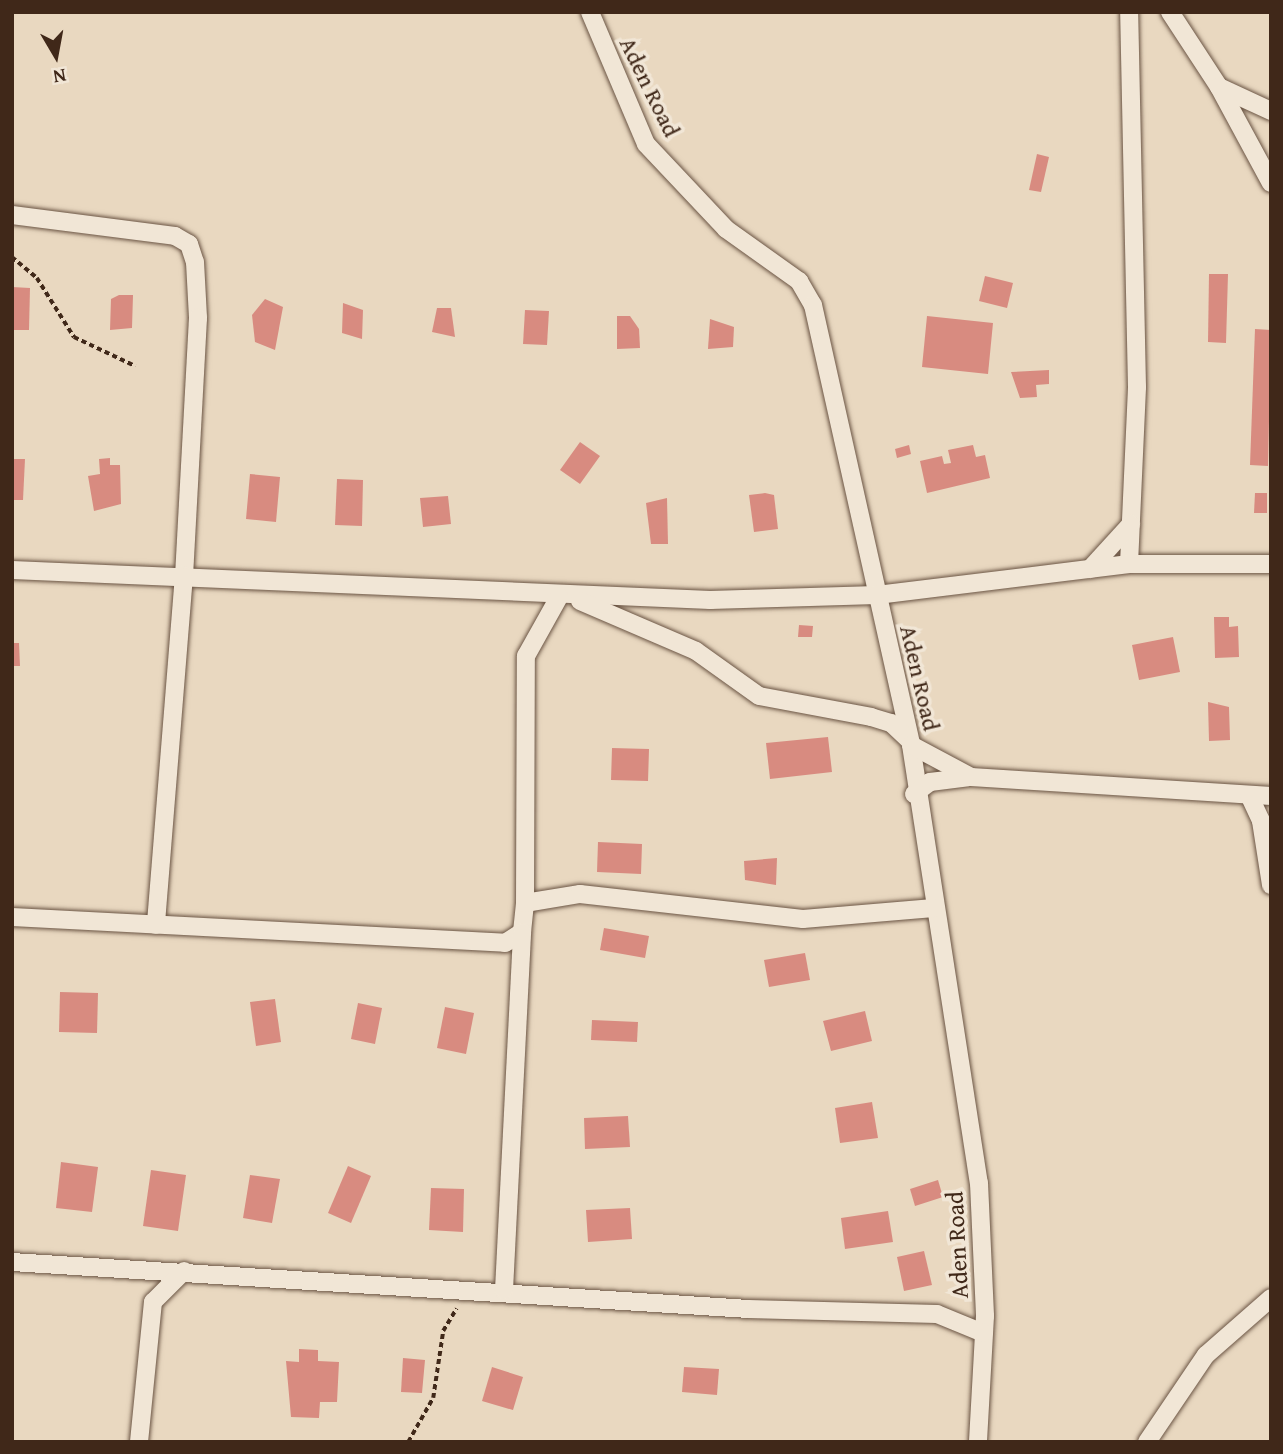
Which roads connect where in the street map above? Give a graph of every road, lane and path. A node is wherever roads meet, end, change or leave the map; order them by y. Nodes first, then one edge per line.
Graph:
1 (590, 12) edge
2 (1129, 12) edge
3 (1170, 12) edge
4 (1219, 86) junction
5 (1271, 111) edge
6 (1271, 183) edge
7 (12, 215) edge
8 (12, 257) edge
9 (135, 366) dead end
10 (1131, 524) junction
11 (1129, 564) junction
12 (1271, 564) edge
13 (1090, 569) junction
14 (12, 570) edge
15 (184, 575) junction
16 (877, 595) junction
17 (566, 597) junction
18 (910, 742) junction
19 (971, 777) junction
20 (914, 794) junction
21 (1249, 795) junction
22 (1271, 796) edge
23 (1271, 885) edge
24 (525, 903) junction
25 (934, 908) junction
26 (12, 917) edge
27 (156, 926) junction
28 (522, 932) junction
29 (12, 1262) edge
30 (184, 1271) junction
31 (474, 1288) junction
32 (504, 1290) junction
33 (1271, 1298) edge
34 (984, 1333) junction
35 (139, 1442) edge
36 (408, 1442) edge
37 (978, 1442) edge
38 (1147, 1442) edge

1 - 16 street, Aden Road
2 - 10 street
3 - 4 street
4 - 5 street
4 - 6 street
7 - 15 street
8 - 9 path
10 - 11 street
10 - 13 street
11 - 12 street
11 - 13 street
13 - 16 street
14 - 15 street
15 - 17 street
15 - 27 street
16 - 17 street
16 - 18 street, Aden Road
17 - 18 street
17 - 24 street
18 - 19 street
18 - 20 street, Aden Road
19 - 20 street
19 - 21 street
20 - 25 street, Aden Road
21 - 22 street
21 - 23 street
24 - 25 street
24 - 28 street
25 - 34 street, Aden Road
26 - 27 street
27 - 28 street
28 - 32 street
29 - 30 street
30 - 31 street
30 - 35 street
31 - 32 street
31 - 36 path
32 - 34 street
33 - 38 street
34 - 37 street, Aden Road

